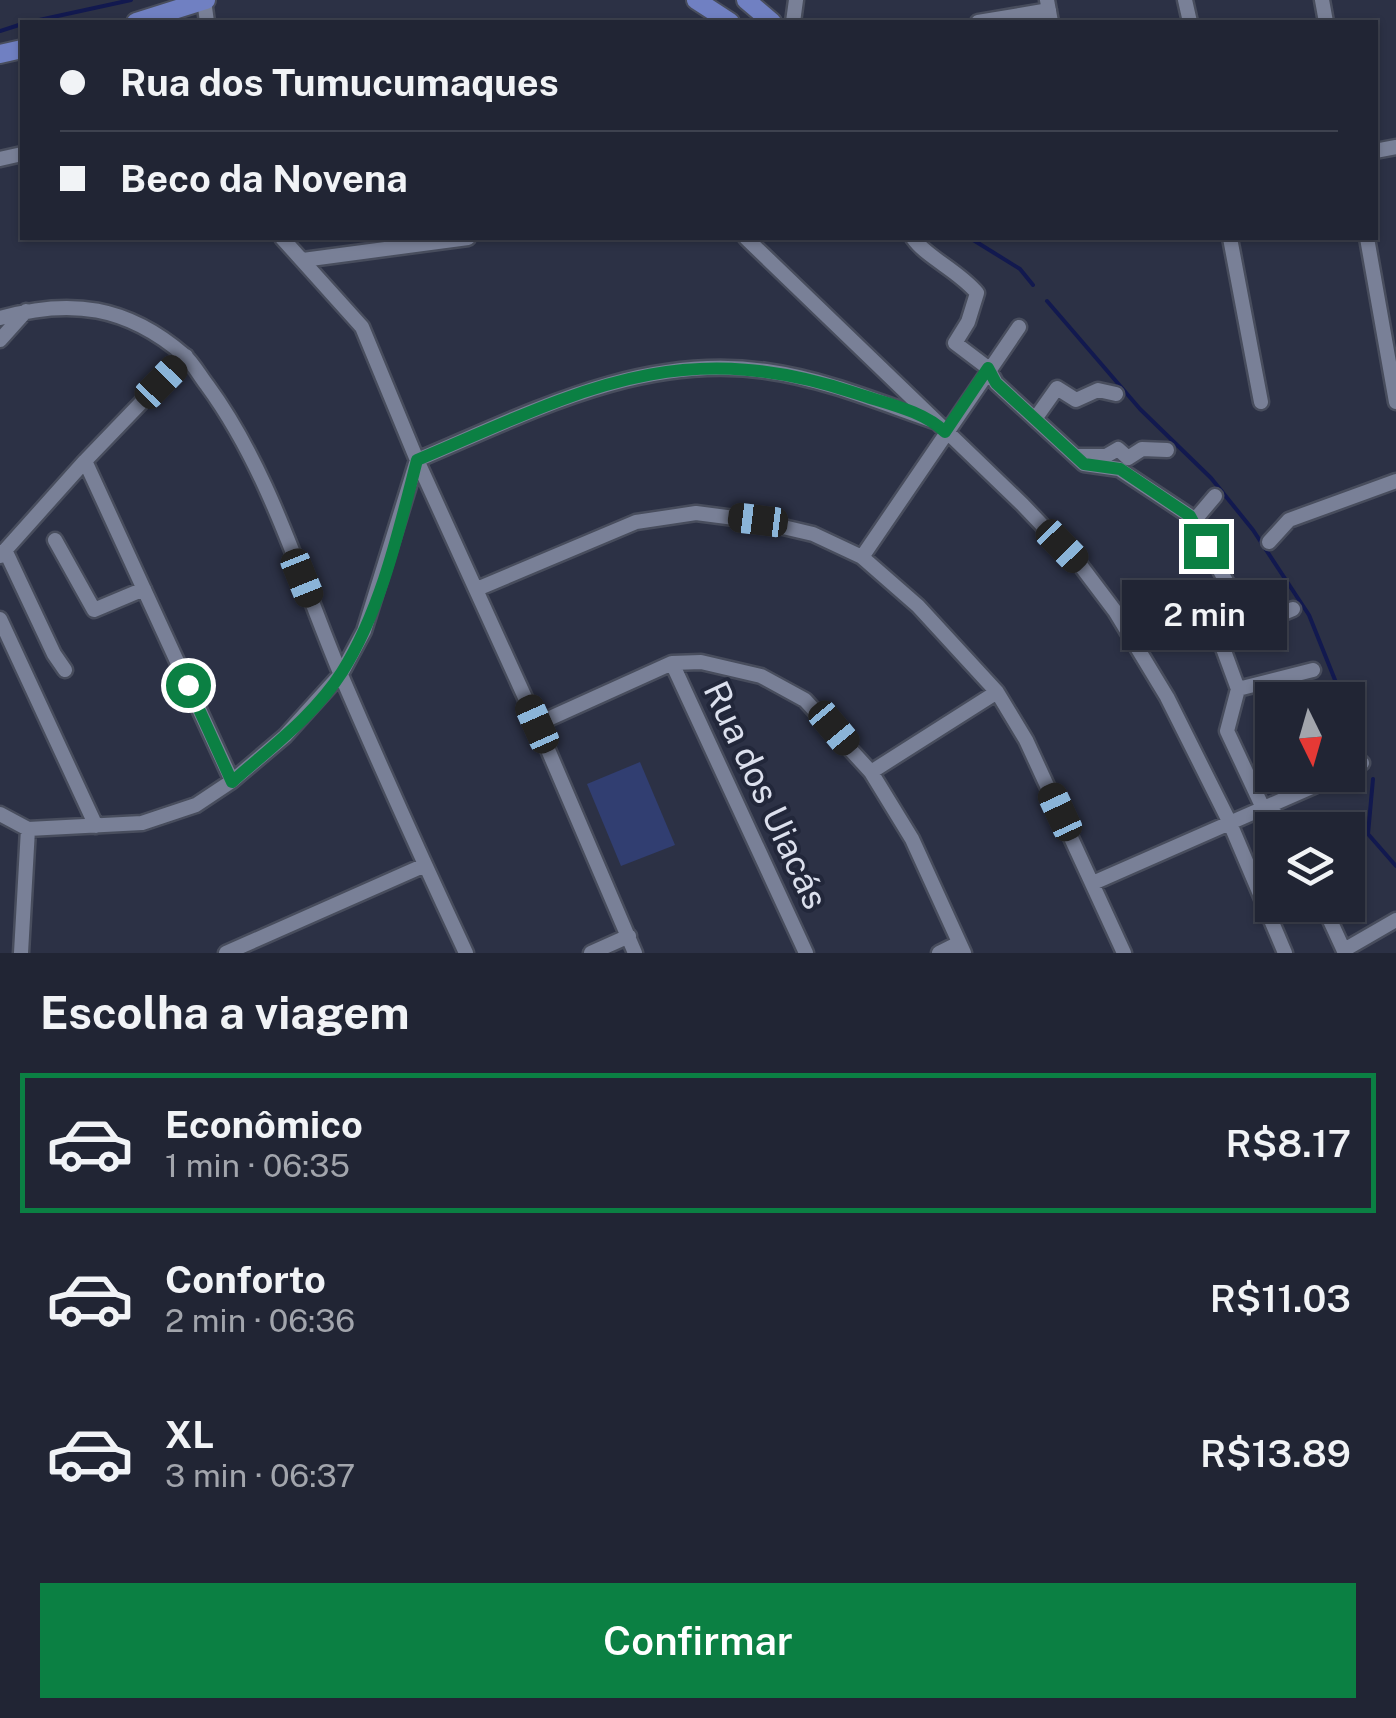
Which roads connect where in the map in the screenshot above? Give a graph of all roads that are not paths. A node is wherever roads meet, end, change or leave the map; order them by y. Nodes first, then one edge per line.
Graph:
1 (205, 0) edge
2 (696, 0) edge
3 (746, 0) edge
4 (755, 0) edge
5 (769, 0) edge
6 (1049, 11) edge
7 (142, 20) edge
8 (727, 20) edge
9 (770, 20) edge
10 (991, 20) edge
11 (284, 240) edge
12 (453, 240) edge
13 (748, 240) edge
14 (914, 240) edge
15 (1230, 240) edge
16 (1367, 240) edge
17 (303, 260) junction
18 (26, 311) junction
19 (0, 318) edge
20 (1019, 327) dead end
21 (0, 340) edge
22 (186, 356) junction
23 (988, 368) junction
24 (1116, 394) dead end
25 (1261, 402) dead end
26 (1396, 402) edge
27 (1035, 419) junction
28 (939, 426) junction
29 (1167, 450) dead end
30 (1076, 456) junction
31 (417, 460) junction
32 (85, 461) junction
33 (1396, 481) edge
34 (1215, 496) dead end
35 (1192, 522) junction
36 (56, 540) dead end
37 (1269, 542) dead end
38 (2, 553) edge
39 (862, 556) junction
40 (144, 589) junction
41 (477, 589) junction
42 (1293, 609) dead end
43 (0, 619) edge
44 (1220, 640) junction
45 (672, 663) junction
46 (66, 670) dead end
47 (1313, 670) dead end
48 (341, 674) junction
49 (1238, 689) junction
50 (997, 692) junction
51 (537, 724) junction
52 (871, 772) junction
53 (232, 782) junction
54 (1298, 792) edge
55 (1264, 808) junction
56 (1271, 812) edge
57 (0, 814) edge
58 (1230, 822) junction
59 (96, 826) junction
60 (28, 829) junction
61 (425, 865) junction
62 (1093, 883) junction
63 (1396, 920) edge
64 (1331, 922) edge
65 (629, 936) junction
66 (962, 948) edge
67 (1345, 952) edge
68 (21, 953) edge
69 (226, 953) edge
70 (466, 953) edge
71 (591, 953) edge
72 (635, 953) edge
73 (806, 953) edge
74 (939, 953) edge
75 (1124, 953) edge
76 (1284, 953) edge

1 - 7 main road
2 - 8 main road
3 - 9 main road
4 - 5 street
6 - 10 street
11 - 17 street
12 - 17 street
13 - 28 street
14 - 23 street
15 - 25 street
16 - 26 street
17 - 31 street
18 - 19 street
18 - 21 street
18 - 22 street
20 - 23 street
22 - 32 street
22 - 48 street
23 - 27 street
23 - 28 street
24 - 27 street
27 - 30 street
28 - 31 street
28 - 39 street
28 - 58 street
29 - 30 street
30 - 35 street
31 - 41 street
31 - 48 street
32 - 38 street
32 - 40 street
33 - 37 street
34 - 35 street
35 - 44 street
36 - 40 street
38 - 46 street
39 - 41 street
39 - 50 street
40 - 53 street
41 - 51 street
42 - 44 street
43 - 59 street
44 - 49 street
45 - 51 street
45 - 52 street
45 - 73 street, Rua dos Uiacás
47 - 49 street
48 - 53 street
48 - 61 street
49 - 55 street
50 - 52 street
50 - 62 street
51 - 65 street
52 - 66 street
53 - 59 street
54 - 55 street
55 - 56 street
55 - 58 street
57 - 60 street
58 - 62 street
58 - 76 street
59 - 60 street
60 - 68 street
61 - 69 street
61 - 70 street
62 - 75 street
63 - 67 street
64 - 67 street
65 - 71 street
65 - 72 street
66 - 74 street

